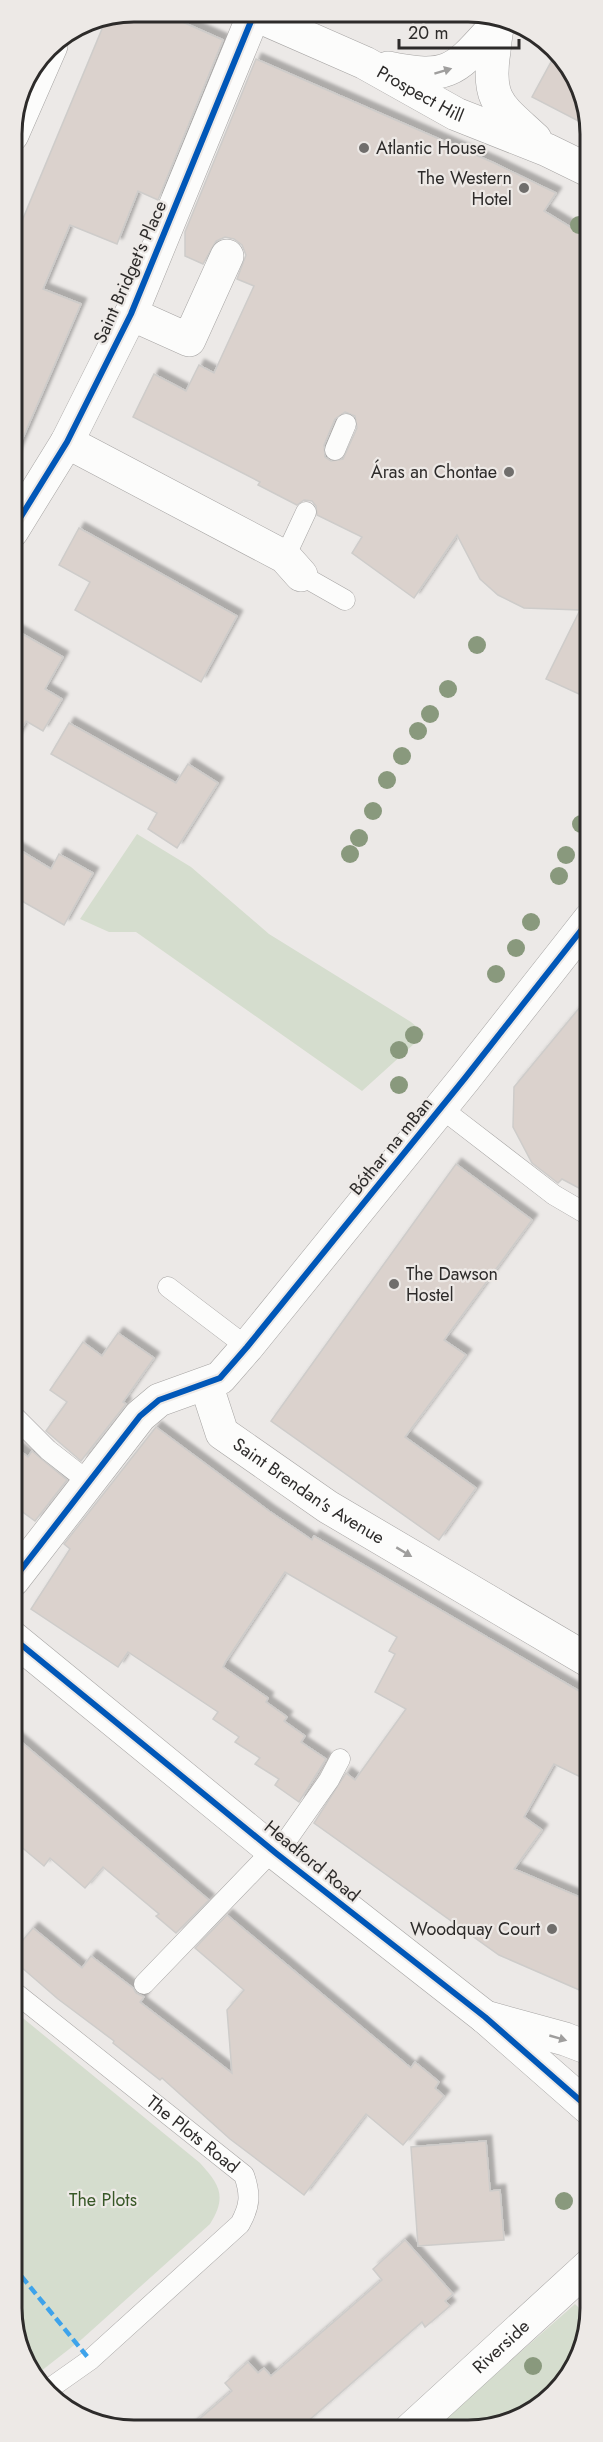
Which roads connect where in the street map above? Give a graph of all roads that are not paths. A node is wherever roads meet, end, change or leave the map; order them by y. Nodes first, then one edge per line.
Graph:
1 (249, 22) edge
2 (273, 22) edge
3 (495, 26) edge
4 (498, 26) edge
5 (365, 63) junction
6 (547, 150) junction
7 (580, 166) edge
8 (227, 256) dead end
9 (131, 314) junction
10 (346, 424) dead end
11 (67, 442) junction
12 (335, 450) dead end
13 (306, 512) dead end
14 (23, 513) edge
15 (293, 566) junction
16 (345, 600) dead end
17 (580, 932) edge
18 (441, 1108) junction
19 (580, 1210) edge
20 (168, 1287) dead end
21 (247, 1347) junction
22 (206, 1384) junction
23 (22, 1424) edge
24 (89, 1482) junction
25 (22, 1568) edge
26 (22, 1646) edge
27 (580, 1656) edge
28 (340, 1760) dead end
29 (275, 1852) junction
30 (144, 1984) dead end
31 (22, 1998) edge
32 (485, 2017) junction
33 (580, 2046) edge
34 (580, 2100) edge
35 (580, 2274) edge
36 (54, 2386) edge
37 (421, 2420) edge

1 - 9 street, Saint Bridget's Place
2 - 5 street, Prospect Hill
5 -> 3 street
4 - 6 street
5 - 6 street, Prospect Hill
6 - 7 street, Prospect Hill
8 - 9 street
9 - 11 street, Saint Bridget's Place
10 - 12 lane
11 - 14 street, Saint Bridget's Place
11 - 15 street
13 - 15 lane
15 - 16 lane
17 - 18 street, Bóthar na mBan
18 - 19 lane
18 - 21 street, Bóthar na mBan
20 - 21 lane
21 - 22 street, Bóthar na mBan
22 - 24 street
22 -> 27 street, Saint Brendan's Avenue
23 - 24 lane
24 - 25 street
26 - 29 street, Headford Road
28 - 29 lane
29 - 30 lane
29 - 32 street, Headford Road
31 - 36 lane, The Plots Road
32 -> 33 street
32 - 34 street, Headford Road
35 - 37 street, Riverside

